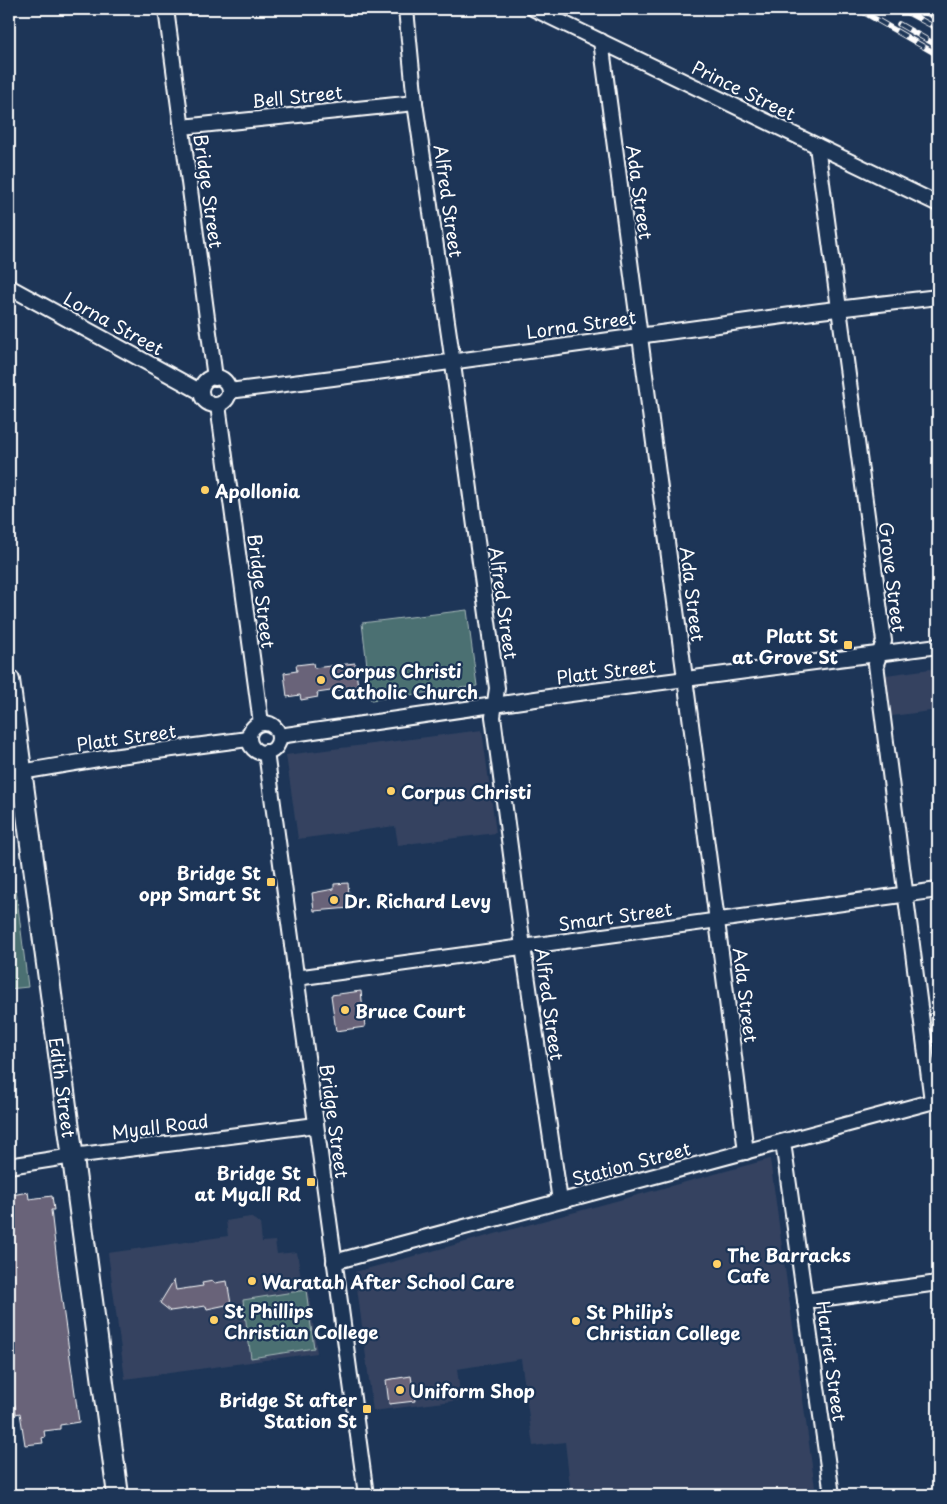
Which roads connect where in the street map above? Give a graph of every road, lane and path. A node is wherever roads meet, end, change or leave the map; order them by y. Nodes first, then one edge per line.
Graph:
1 (166, 9) edge
2 (406, 9) edge
3 (534, 9) edge
4 (601, 41) junction
5 (416, 103) junction
6 (182, 127) junction
7 (817, 146) junction
8 (938, 204) edge
9 (9, 287) edge
10 (938, 297) edge
11 (839, 308) junction
12 (640, 335) junction
13 (453, 361) junction
14 (214, 378) junction
15 (229, 391) junction
16 (201, 392) junction
17 (218, 405) junction
18 (938, 646) edge
19 (879, 653) junction
20 (9, 680) edge
21 (685, 680) junction
22 (495, 705) junction
23 (261, 723) junction
24 (279, 736) junction
25 (248, 739) junction
26 (266, 752) junction
27 (15, 773) edge
28 (938, 890) edge
29 (905, 894) junction
30 (717, 921) junction
31 (523, 947) junction
32 (296, 978) junction
33 (935, 1101) edge
34 (316, 1125) junction
35 (784, 1142) junction
36 (746, 1152) junction
37 (73, 1156) junction
38 (9, 1166) edge
39 (560, 1201) junction
40 (334, 1262) junction
41 (938, 1283) edge
42 (805, 1301) junction
43 (118, 1495) edge
44 (366, 1495) edge
45 (832, 1495) edge

1 - 6 street, Bridge Street
2 - 5 street, Alfred Street
3 - 4 street, Prince Street
4 - 7 street, Prince Street
4 - 12 street, Ada Street
5 - 6 street, Bell Street
5 - 13 street, Alfred Street
6 - 14 street, Bridge Street
7 - 8 street, Prince Street
7 - 11 street, Grove Street
9 - 16 street, Lorna Street
10 - 11 street, Lorna Street
11 - 12 street, Lorna Street
11 - 19 street, Grove Street
12 - 13 street, Lorna Street
12 - 21 street, Ada Street
13 - 15 street, Lorna Street
13 - 22 street, Alfred Street
14 - 15 street
14 - 16 street
15 - 17 street
16 - 17 street
17 - 23 street, Bridge Street
18 - 19 street, Platt Street
19 - 21 street, Platt Street
19 - 29 street, Grove Street
20 - 27 main road, Edith Street
21 - 22 street, Platt Street
21 - 30 street, Ada Street
22 - 24 street, Platt Street
22 - 31 street, Alfred Street
23 - 24 street
23 - 25 street
24 - 26 street
25 - 26 street
25 - 27 street, Platt Street
26 - 32 street, Bridge Street
27 - 37 main road, Edith Street
28 - 29 street, Smart Street
29 - 30 street, Smart Street
29 - 33 street, Grove Street
30 - 31 street, Smart Street
30 - 36 street, Ada Street
31 - 32 street, Smart Street
31 - 39 street, Alfred Street
32 - 34 street, Bridge Street
33 - 35 street, Station Street
34 - 37 street, Myall Road
34 - 40 street, Bridge Street
35 - 36 street, Station Street
35 - 42 street, Harriet Street
36 - 39 street, Station Street
37 - 38 street, Myall Road
37 - 43 main road, Edith Street
39 - 40 street, Station Street
40 - 44 street, Bridge Street
41 - 42 street
42 - 45 street, Harriet Street

